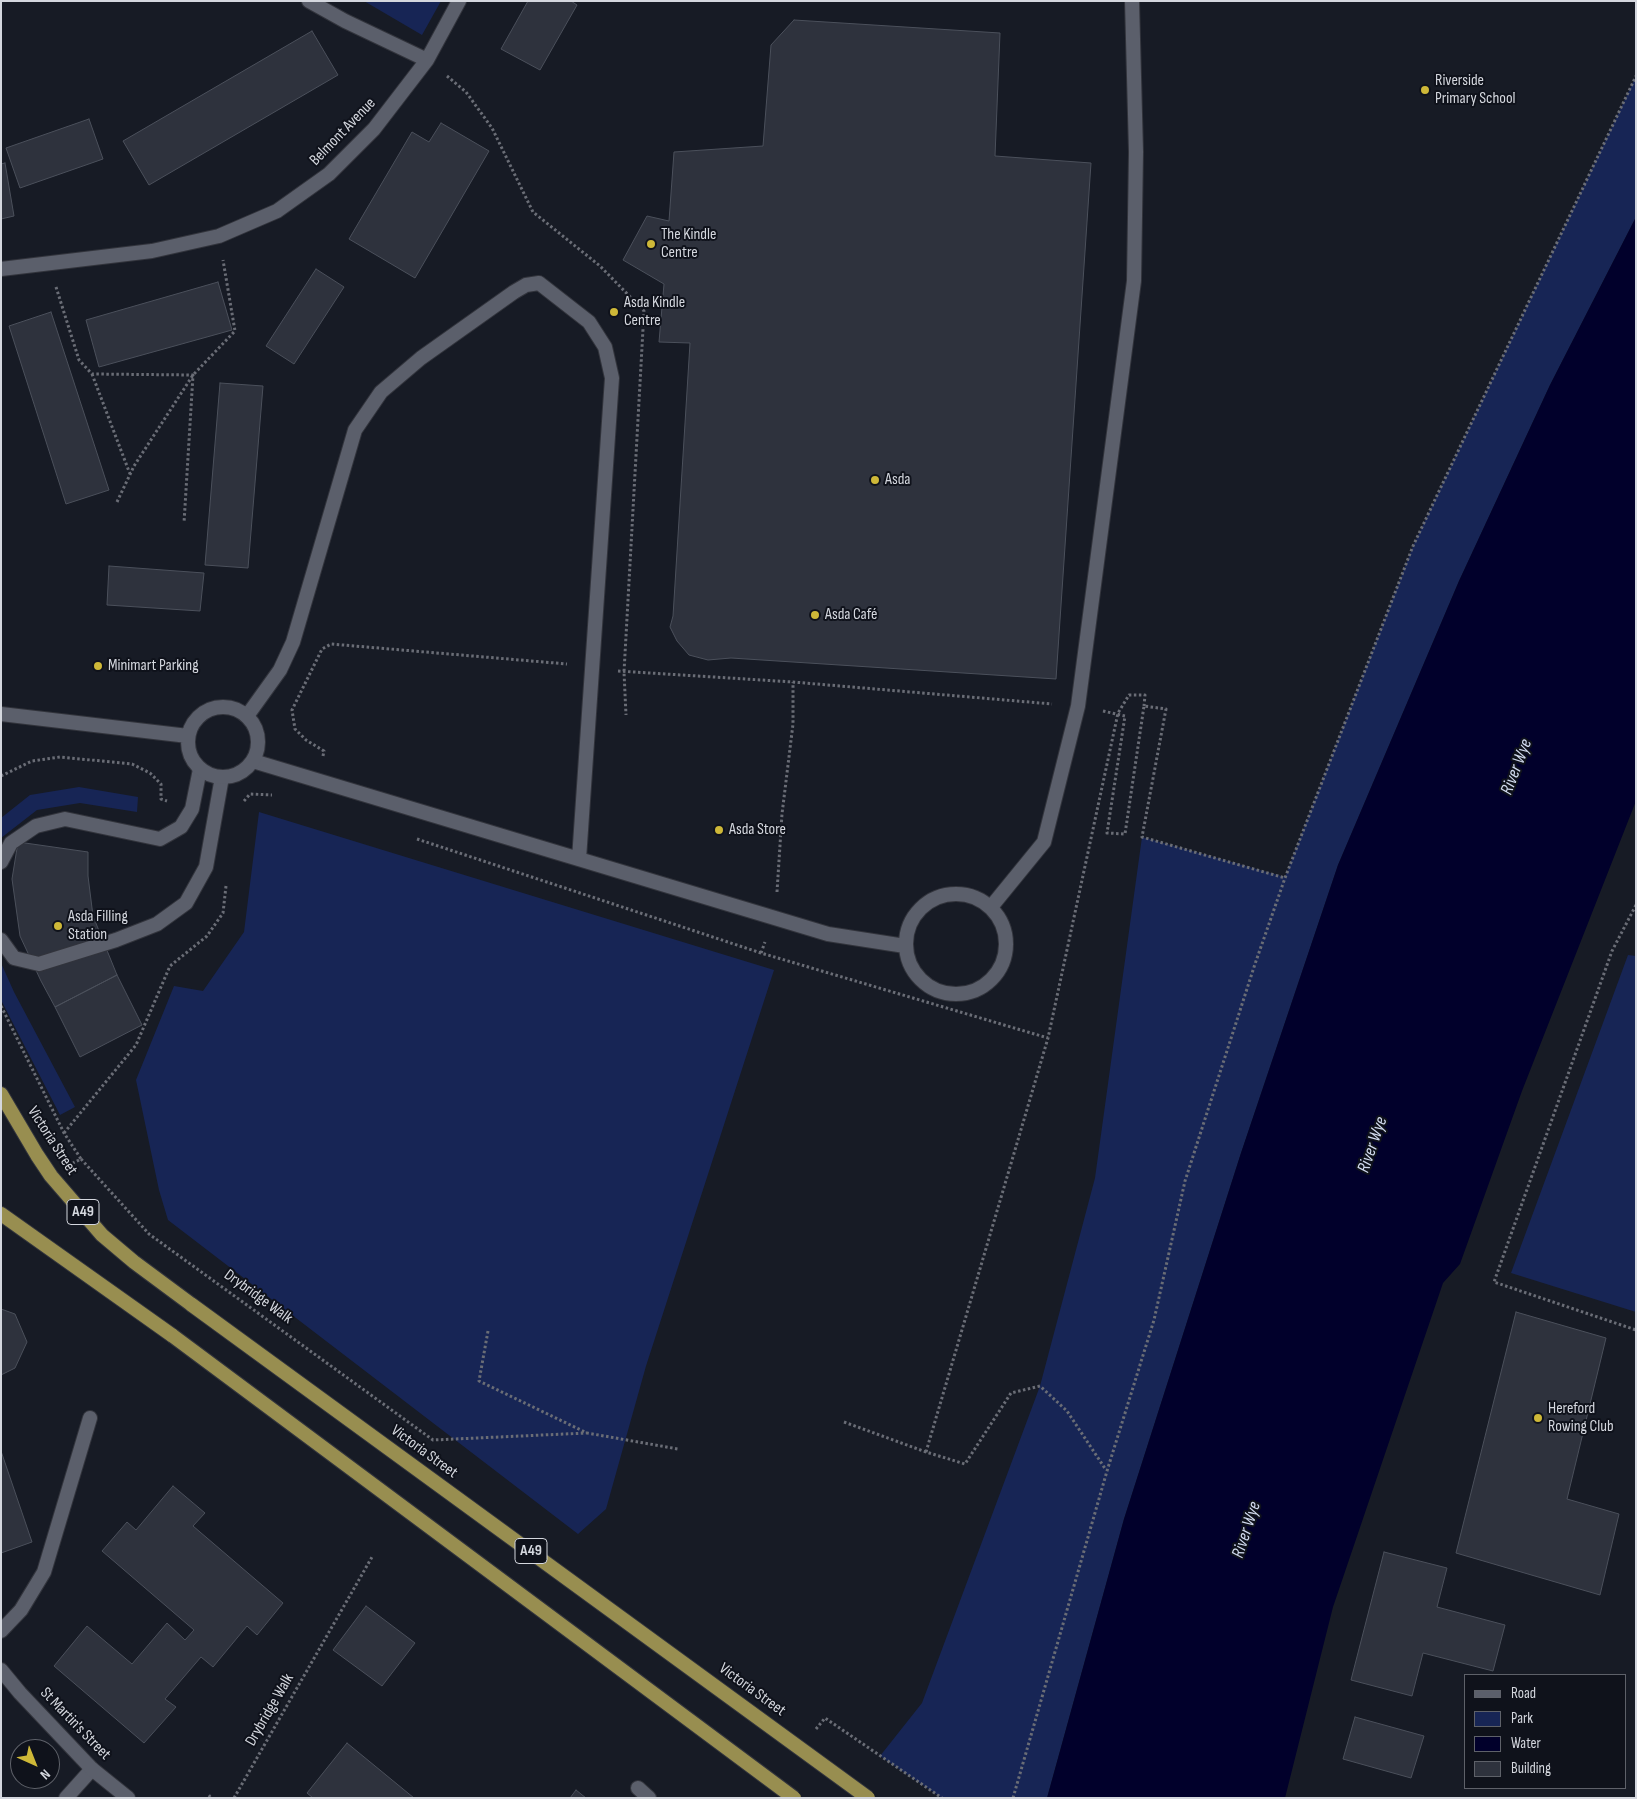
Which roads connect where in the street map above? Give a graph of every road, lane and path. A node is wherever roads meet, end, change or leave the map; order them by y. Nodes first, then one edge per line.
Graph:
1 (308, 1) edge
2 (459, 1) edge
3 (1132, 1) edge
4 (427, 60) junction
5 (1636, 76) edge
6 (220, 236) junction
7 (571, 242) dead end
8 (49, 263) junction
9 (1, 269) edge
10 (92, 374) junction
11 (193, 375) junction
12 (130, 474) junction
13 (117, 502) dead end
14 (184, 523) dead end
15 (592, 666) junction
16 (793, 682) junction
17 (1078, 706) junction
18 (1144, 706) junction
19 (1118, 713) junction
20 (1, 714) edge
21 (18, 716) junction
22 (247, 716) junction
23 (1, 726) edge
24 (188, 736) junction
25 (253, 761) junction
26 (200, 769) junction
27 (1, 776) edge
28 (222, 777) junction
29 (316, 779) junction
30 (276, 796) dead end
31 (192, 809) junction
32 (217, 815) junction
33 (412, 838) dead end
34 (579, 859) junction
35 (1, 862) edge
36 (1285, 878) junction
37 (226, 885) dead end
38 (1636, 905) edge
39 (991, 907) junction
40 (771, 917) junction
41 (1, 940) edge
42 (905, 946) junction
43 (762, 953) junction
44 (1048, 1038) junction
45 (1, 1094) edge
46 (64, 1133) dead end
47 (81, 1159) dead end
48 (1, 1214) edge
49 (488, 1330) dead end
50 (1636, 1330) edge
51 (90, 1418) dead end
52 (844, 1422) dead end
53 (587, 1433) junction
54 (678, 1449) dead end
55 (926, 1452) junction
56 (1107, 1471) junction
57 (372, 1557) dead end
58 (1, 1631) edge
59 (1, 1670) edge
60 (801, 1748) junction
61 (92, 1769) junction
62 (638, 1788) dead end
63 (66, 1798) edge
64 (128, 1798) edge
65 (234, 1798) edge
66 (649, 1798) edge
67 (794, 1798) edge
68 (868, 1798) edge
69 (942, 1798) edge
70 (1013, 1798) edge

1 - 4 street
2 - 4 street, Belmont Avenue
3 - 17 street
4 - 6 street, Belmont Avenue
4 - 7 path
5 - 36 path
6 - 8 street, Belmont Avenue
6 - 11 path
8 - 9 street, Belmont Avenue
8 - 10 path
10 - 11 path
10 - 12 path
11 - 12 path
11 - 14 path
12 - 13 path
15 - 16 path
15 - 22 street
15 - 29 path
15 - 34 street
16 - 17 path
16 - 40 path
17 - 19 path
17 - 39 street
18 - 19 path
18 - 19 path
18 - 36 path
19 - 44 path
20 - 21 street
21 - 23 street
21 - 24 street
22 - 24 street
22 - 25 street
24 - 26 street
25 - 28 street
25 - 29 street
26 - 28 street
26 - 31 street
27 - 31 path
28 - 32 street
29 - 34 street
30 - 32 path
31 - 35 street
32 - 41 street
33 - 43 path
34 - 40 street
36 - 56 path
37 - 46 path
38 - 50 path
39 - 42 street
39 - 42 street
40 - 42 street
40 - 43 path
43 - 44 path
44 - 55 path
45 - 60 highway, Victoria Street / A49, bridge
47 - 53 path, Drybridge Walk
48 - 67 highway, A49, bridge
49 - 53 path
51 - 58 street
52 - 55 path
53 - 54 path
55 - 56 path
56 - 70 path
57 - 65 path, Drybridge Walk
59 - 61 street, St Martin's Street
60 - 68 highway, Victoria Street / A49, bridge
60 - 69 path
61 - 63 street
61 - 64 street, St Martin's Street
62 - 66 street

